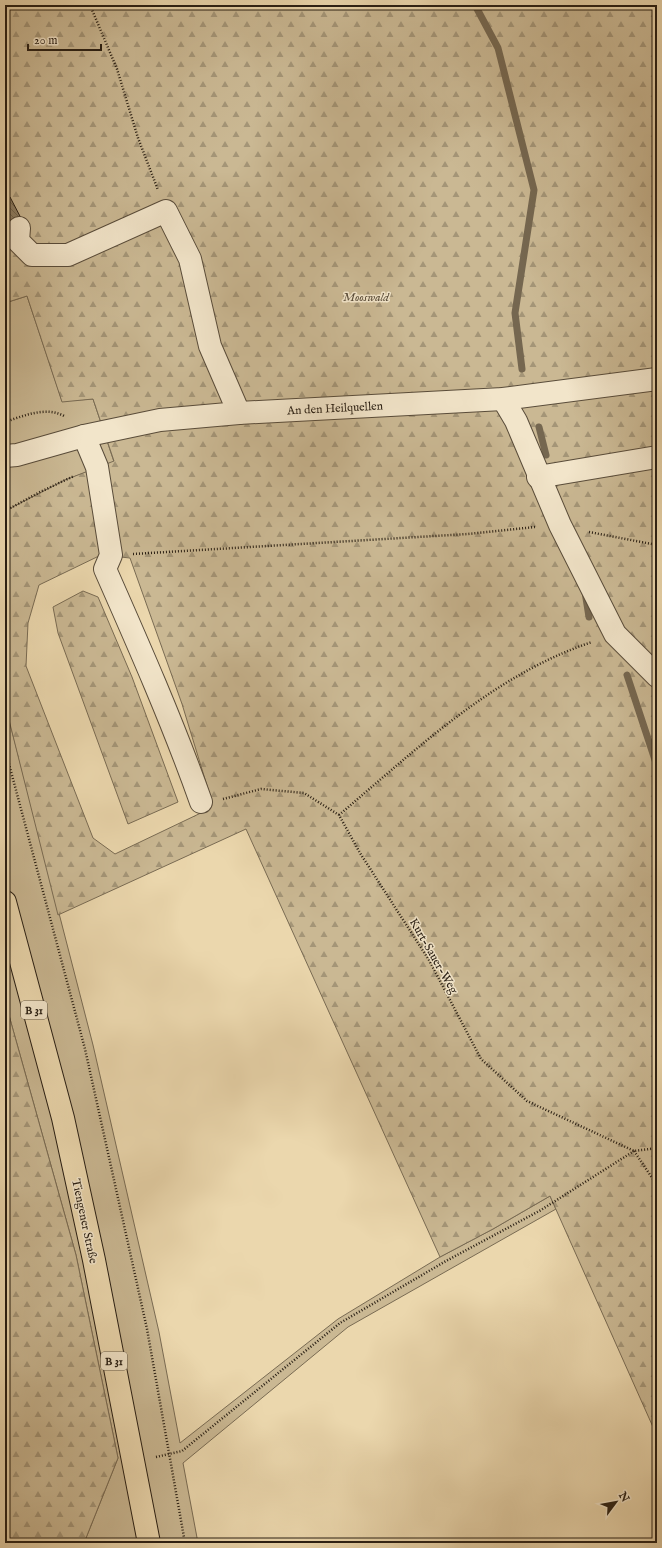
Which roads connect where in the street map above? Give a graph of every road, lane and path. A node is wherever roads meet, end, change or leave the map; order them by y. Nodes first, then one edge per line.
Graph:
1 (90, 5) edge
2 (166, 211) junction
3 (19, 228) dead end
4 (657, 379) edge
5 (503, 399) junction
6 (239, 413) junction
7 (5, 422) edge
8 (84, 436) junction
9 (657, 457) edge
10 (9, 458) edge
11 (97, 468) junction
12 (538, 477) junction
13 (5, 511) edge
14 (560, 525) junction
15 (657, 545) edge
16 (111, 555) junction
17 (615, 634) junction
18 (657, 676) edge
19 (5, 749) edge
20 (201, 802) joint
21 (339, 815) junction
22 (5, 902) edge
23 (657, 1148) edge
24 (634, 1151) junction
25 (657, 1185) edge
26 (169, 1454) junction
27 (149, 1543) edge
28 (185, 1543) edge

1 - 2 path
2 - 3 street
2 - 6 street
4 - 5 street, An den Heilquellen
5 - 6 street, An den Heilquellen
5 - 12 street
6 - 8 street, An den Heilquellen
7 - 8 path
8 - 10 street, An den Heilquellen
8 - 11 street
9 - 12 street
11 - 13 path
11 - 16 street
12 - 14 street
14 - 15 path
14 - 16 path
14 - 17 street
16 - 20 street
17 - 18 street
17 - 21 path
19 - 26 path
20 - 21 path, Kurt-Sauer-Weg
21 - 24 path, Kurt-Sauer-Weg
22 - 27 main road, Tiengener Straße / B 31
23 - 24 path
24 - 25 path
24 - 26 path
26 - 28 path

